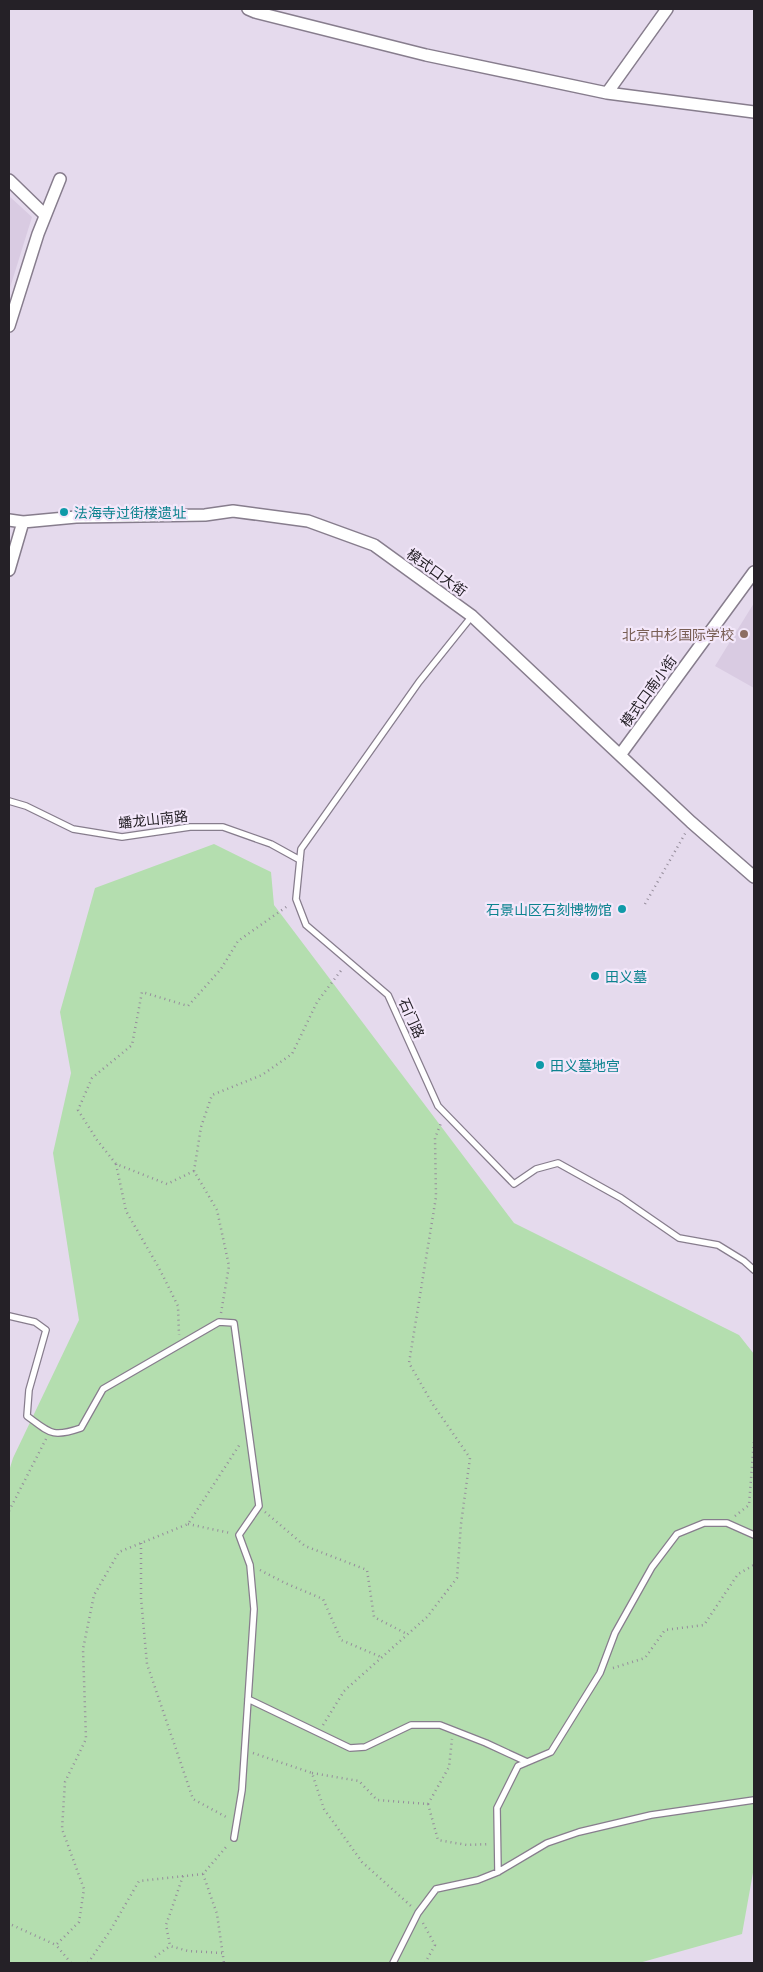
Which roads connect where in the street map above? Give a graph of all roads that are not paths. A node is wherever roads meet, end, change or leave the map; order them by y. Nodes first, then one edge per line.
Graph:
1 (248, 9) edge
2 (667, 9) edge
3 (608, 93) junction
4 (754, 112) edge
5 (60, 178) dead end
6 (9, 180) edge
7 (45, 215) junction
8 (9, 326) edge
9 (9, 520) edge
10 (23, 522) junction
11 (9, 570) edge
12 (754, 572) edge
13 (472, 616) junction
14 (620, 755) junction
15 (9, 801) edge
16 (300, 860) junction
17 (754, 877) edge
18 (754, 1270) edge
19 (9, 1316) edge
20 (754, 1535) edge
21 (248, 1699) junction
22 (527, 1762) junction
23 (754, 1800) edge
24 (234, 1838) road end
25 (498, 1872) junction
26 (393, 1963) edge

1 - 3 street
2 - 3 street
3 - 4 street
5 - 7 street
6 - 7 street
7 - 8 street
9 - 10 street, 模式口大街
10 - 11 street
10 - 13 street, 模式口大街
12 - 14 street, 模式口南小街
13 - 14 street, 模式口大街
13 - 16 lane, 石门路
14 - 17 street, 模式口大街
15 - 16 lane, 蟠龙山南路
16 - 18 lane, 石门路
19 - 21 lane
20 - 22 lane
21 - 22 lane
21 - 24 lane
22 - 25 lane
23 - 25 lane
25 - 26 lane

